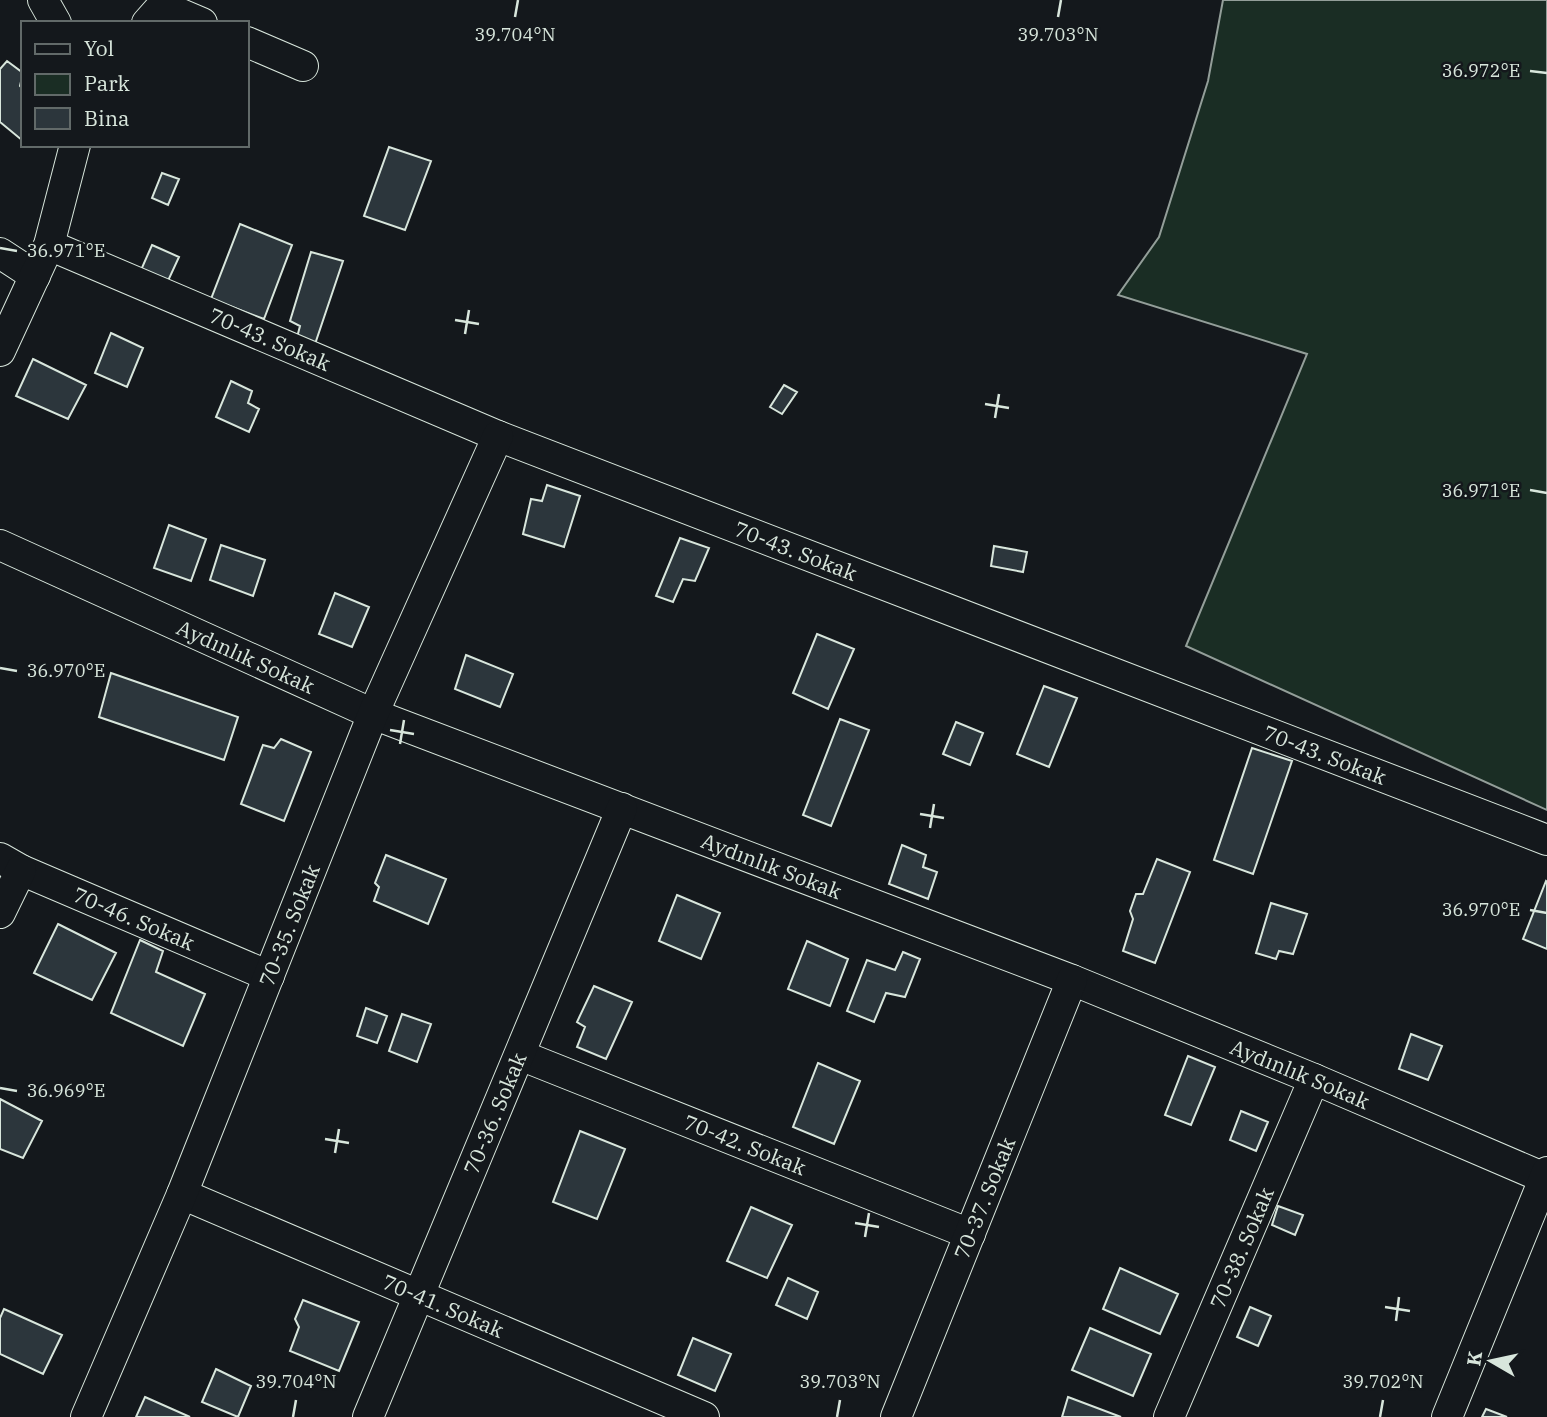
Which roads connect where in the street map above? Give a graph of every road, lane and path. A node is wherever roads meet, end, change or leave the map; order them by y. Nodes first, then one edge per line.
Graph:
1 (43, 0) edge
2 (55, 21) edge
3 (149, 21) edge
4 (197, 21) edge
5 (248, 42) edge
6 (303, 66) dead end
7 (74, 147) edge
8 (49, 245) junction
9 (0, 253) edge
10 (35, 276) junction
11 (0, 351) edge
12 (498, 436) junction
13 (0, 545) edge
14 (373, 714) junction
15 (622, 808) junction
16 (1547, 840) edge
17 (10, 864) edge
18 (0, 913) edge
19 (268, 975) junction
20 (1072, 980) junction
21 (520, 1055) junction
22 (1314, 1079) junction
23 (1546, 1176) edge
24 (182, 1194) junction
25 (970, 1234) junction
26 (420, 1296) junction
27 (86, 1417) edge
28 (368, 1417) edge
29 (704, 1417) edge
30 (895, 1417) edge
31 (1169, 1417) edge
32 (1447, 1417) edge

1 - 2 street
3 - 4 street
5 - 6 street
7 - 8 street
8 - 10 street
8 - 12 street, 70-43. Sokak
9 - 10 street
10 - 11 street
12 - 14 street, 70-35. Sokak
12 - 16 street, 70-43. Sokak
13 - 14 street, Aydınlık Sokak
14 - 15 street, Aydınlık Sokak
14 - 19 street, 70-35. Sokak
15 - 20 street, Aydınlık Sokak
15 - 21 street, 70-36. Sokak
17 - 18 street
17 - 19 street, 70-46. Sokak
19 - 24 street, 70-35. Sokak
20 - 22 street, Aydınlık Sokak
20 - 25 street, 70-37. Sokak
21 - 25 street, 70-42. Sokak
21 - 26 street, 70-36. Sokak
22 - 23 street, Aydınlık Sokak
22 - 31 street, 70-38. Sokak
23 - 32 street
24 - 26 street, 70-41. Sokak
24 - 27 street, 70-35. Sokak
25 - 30 street, 70-37. Sokak
26 - 28 street, 70-36. Sokak
26 - 29 street, 70-41. Sokak

